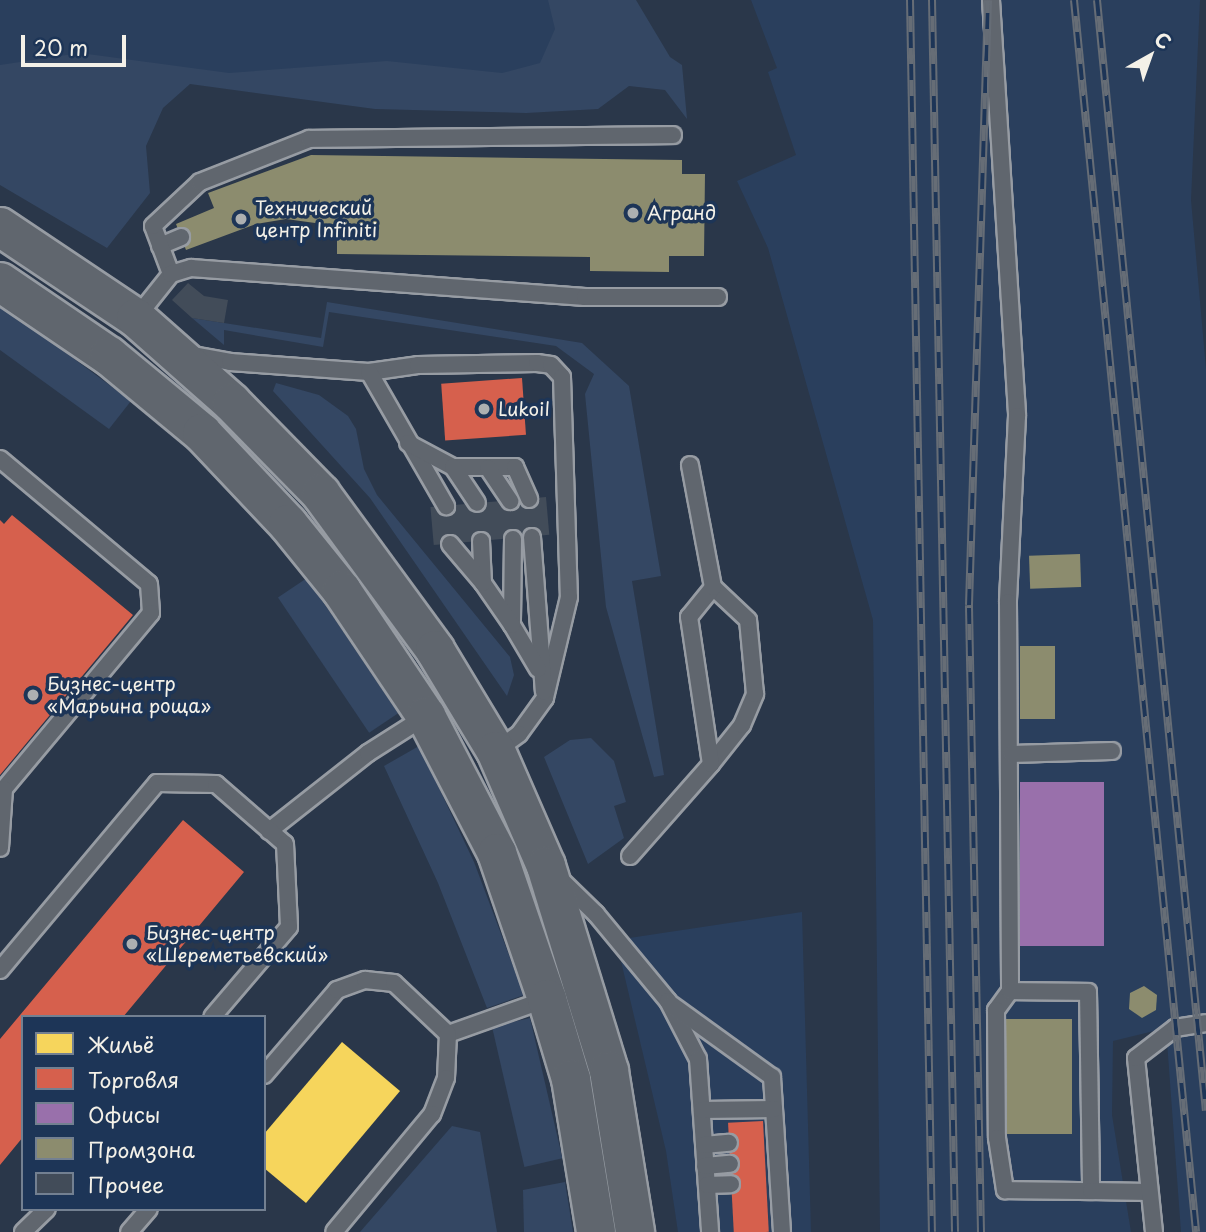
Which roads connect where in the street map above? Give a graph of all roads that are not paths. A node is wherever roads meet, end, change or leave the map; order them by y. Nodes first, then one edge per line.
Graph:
1 (991, 0) edge
2 (674, 135) dead end
3 (0, 227) edge
4 (181, 237) dead end
5 (160, 246) junction
6 (171, 274) junction
7 (0, 282) edge
8 (718, 297) dead end
9 (136, 318) junction
10 (179, 352) junction
11 (369, 372) junction
12 (407, 442) junction
13 (0, 459) edge
14 (690, 465) dead end
15 (453, 467) junction
16 (488, 468) junction
17 (528, 499) dead end
18 (510, 501) dead end
19 (477, 503) dead end
20 (446, 506) dead end
21 (532, 537) dead end
22 (513, 539) dead end
23 (481, 541) dead end
24 (450, 544) dead end
25 (483, 583) junction
26 (713, 587) junction
27 (512, 625) junction
28 (540, 671) junction
29 (545, 698) junction
30 (426, 716) junction
31 (495, 751) junction
32 (1112, 751) dead end
33 (1011, 754) junction
34 (710, 764) junction
35 (270, 831) junction
36 (0, 848) edge
37 (630, 856) dead end
38 (546, 866) junction
39 (0, 970) edge
40 (1010, 991) junction
41 (547, 999) junction
42 (668, 1001) junction
43 (214, 1015) edge
44 (1206, 1023) edge
45 (448, 1034) junction
46 (266, 1073) edge
47 (774, 1109) junction
48 (702, 1110) junction
49 (729, 1143) dead end
50 (704, 1145) junction
51 (730, 1164) dead end
52 (705, 1166) junction
53 (731, 1184) dead end
54 (707, 1185) junction
55 (1091, 1191) junction
56 (1149, 1192) junction
57 (45, 1211) edge
58 (147, 1211) edge
59 (23, 1232) edge
60 (129, 1232) edge
61 (334, 1232) edge
62 (596, 1232) edge
63 (635, 1232) edge
64 (710, 1232) edge
65 (782, 1232) edge
66 (1154, 1232) edge

1 - 33 lane
2 - 5 lane
3 - 9 main road
4 - 5 lane
5 - 6 lane
6 - 8 lane
6 - 9 lane
7 - 30 main road
9 - 10 main road
10 - 11 lane
10 - 31 main road
11 - 12 lane
11 - 29 lane
12 - 15 lane
12 - 20 lane
13 - 36 lane
14 - 26 lane
15 - 16 lane
15 - 19 lane
16 - 17 lane
16 - 18 lane
21 - 28 lane
22 - 27 lane
23 - 25 lane
24 - 25 lane
25 - 27 lane
26 - 34 lane
26 - 34 lane
27 - 28 lane
28 - 29 lane
29 - 31 lane
30 - 35 lane
30 - 41 main road
31 - 38 main road
32 - 33 lane
33 - 40 lane
34 - 37 lane
35 - 39 lane
35 - 43 lane
38 - 42 lane
38 - 63 main road
40 - 55 lane
40 - 55 lane
41 - 45 lane
41 - 62 main road
42 - 47 lane
42 - 48 lane
44 - 56 lane
45 - 46 lane
45 - 61 lane
47 - 48 lane
47 - 65 lane
48 - 50 lane
49 - 50 lane
50 - 52 lane
51 - 52 lane
52 - 54 lane
53 - 54 lane
54 - 64 lane
55 - 56 lane
56 - 66 lane
57 - 59 lane
58 - 60 lane

